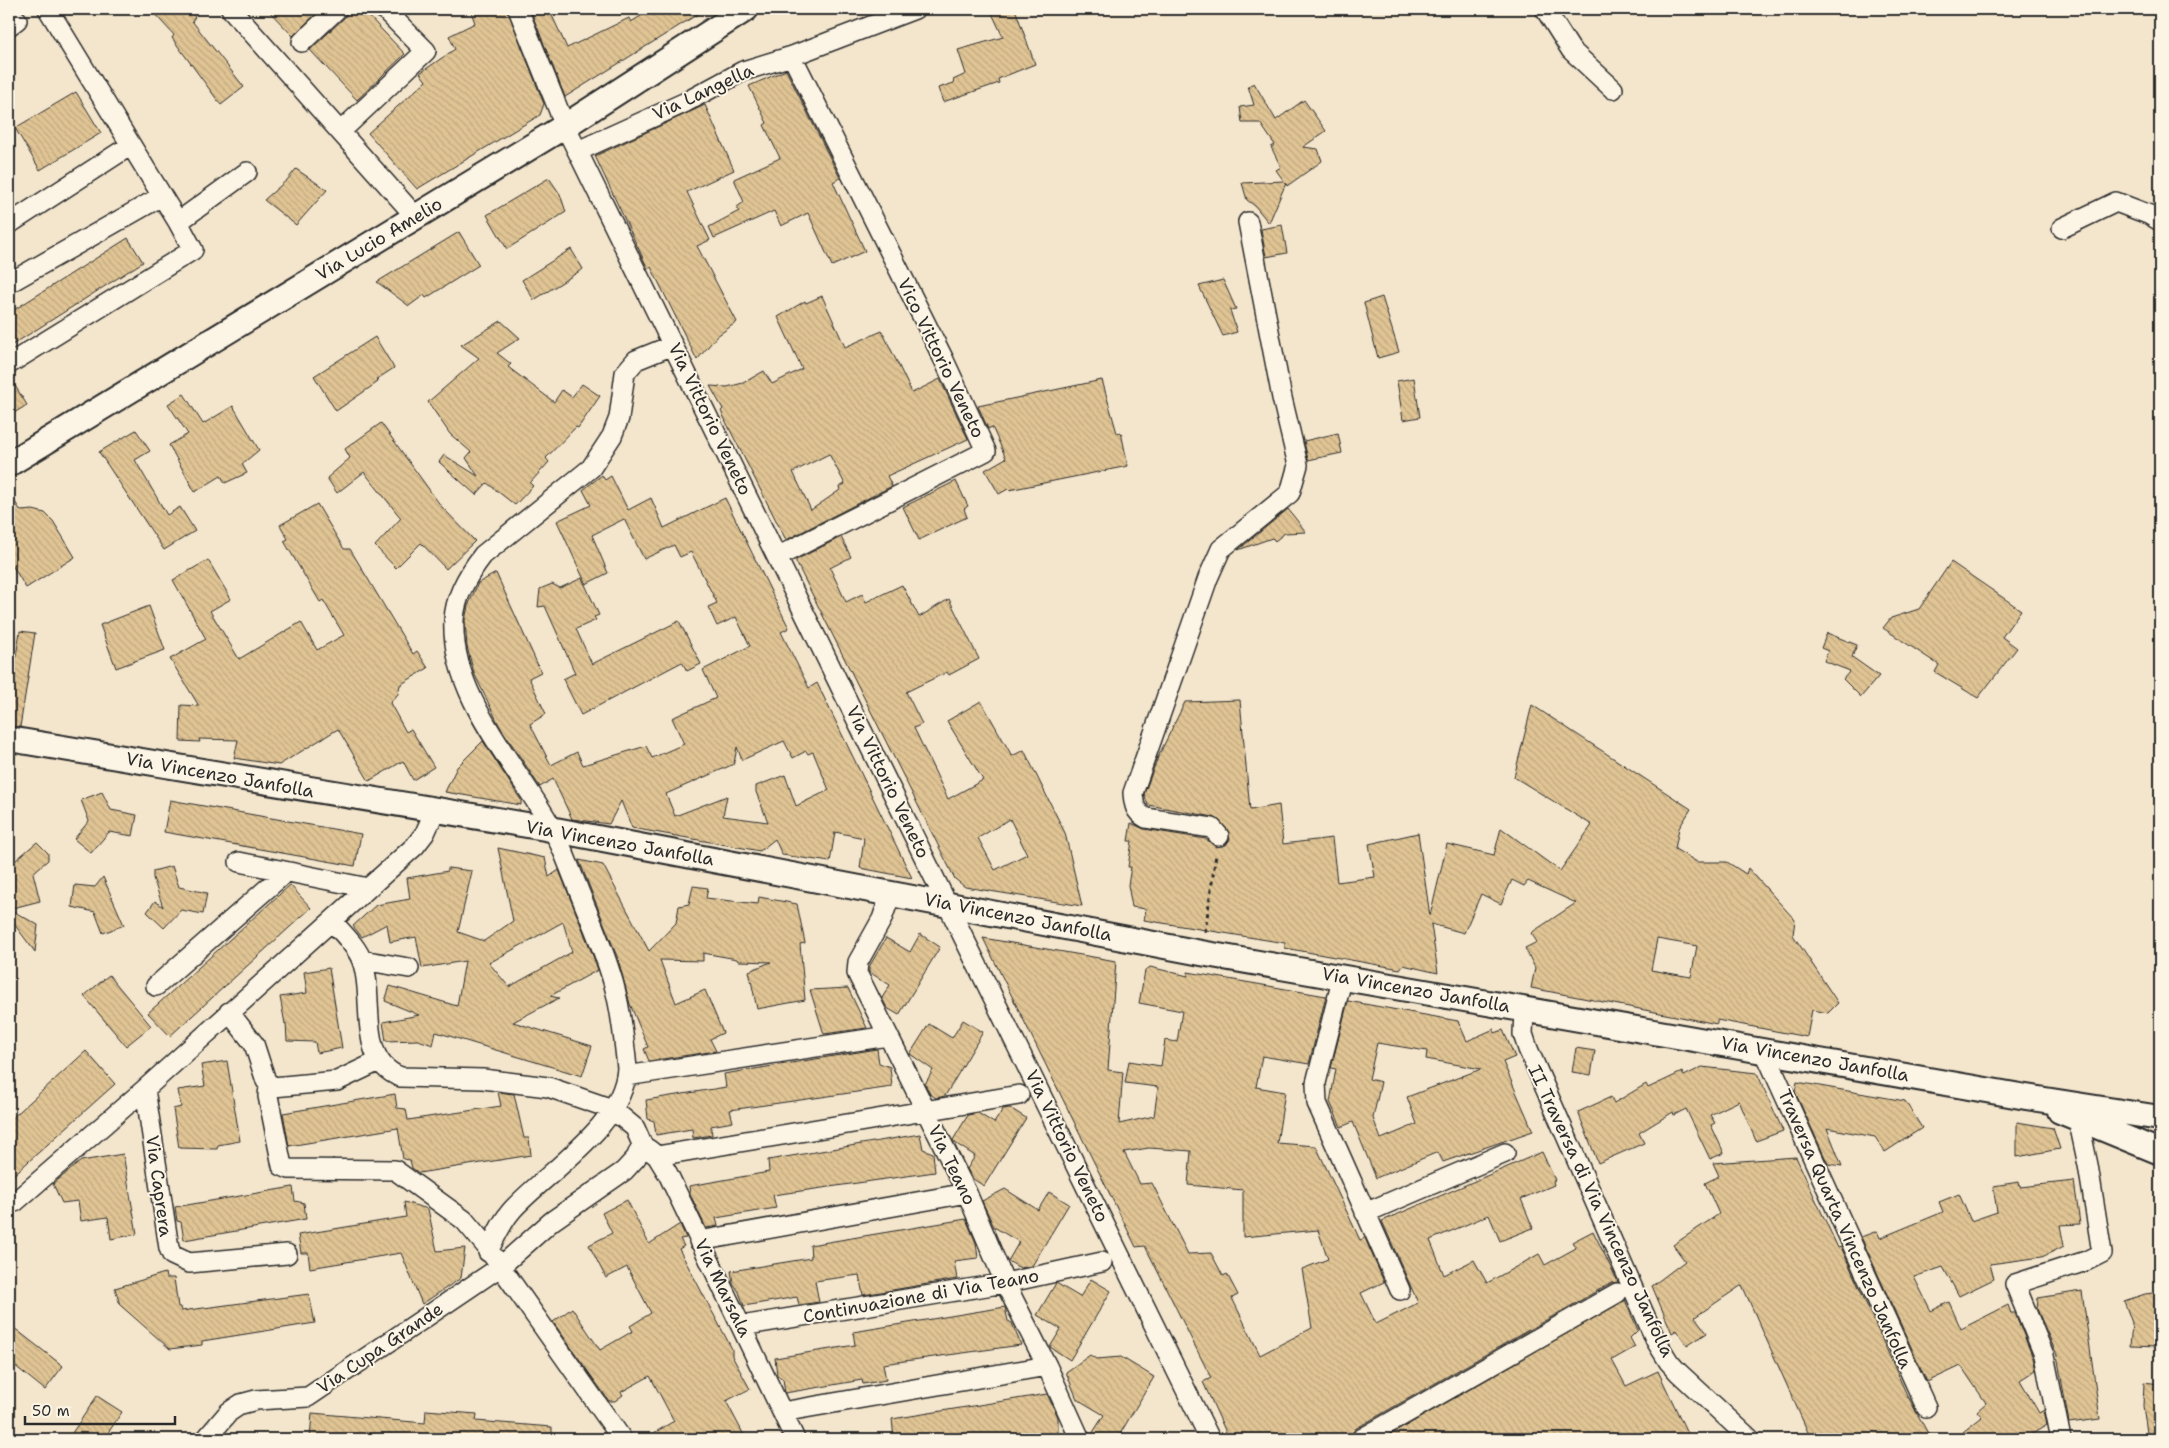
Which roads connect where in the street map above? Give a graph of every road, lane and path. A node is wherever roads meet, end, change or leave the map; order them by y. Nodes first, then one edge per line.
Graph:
1 (48, 9) edge
2 (231, 9) edge
3 (337, 9) edge
4 (384, 9) edge
5 (518, 9) edge
6 (746, 9) edge
7 (915, 9) edge
8 (1545, 9) edge
9 (302, 42) dead end
10 (792, 56) junction
11 (1613, 89) dead end
12 (565, 126) junction
13 (340, 132) junction
14 (131, 145) junction
15 (578, 151) junction
16 (248, 172) dead end
17 (162, 196) junction
18 (416, 217) junction
19 (2160, 221) edge
20 (178, 222) junction
21 (1248, 222) dead end
22 (9, 224) edge
23 (2062, 228) dead end
24 (9, 283) edge
25 (673, 344) junction
26 (9, 364) edge
27 (9, 464) edge
28 (778, 557) junction
29 (9, 739) edge
30 (435, 812) junction
31 (553, 830) junction
32 (1219, 836) joint
33 (239, 862) dead end
34 (286, 872) junction
35 (368, 888) junction
36 (891, 893) junction
37 (948, 904) junction
38 (332, 921) junction
39 (1201, 953) junction
40 (362, 960) junction
41 (409, 968) dead end
42 (1343, 976) junction
43 (156, 986) dead end
44 (1524, 1010) junction
45 (229, 1012) junction
46 (888, 1036) junction
47 (1764, 1050) junction
48 (379, 1061) junction
49 (626, 1076) junction
50 (269, 1086) junction
51 (145, 1089) junction
52 (1019, 1095) dead end
53 (2026, 1097) junction
54 (615, 1104) junction
55 (926, 1110) junction
56 (2076, 1117) junction
57 (2160, 1118) edge
58 (642, 1144) junction
59 (2160, 1152) edge
60 (1505, 1153) dead end
61 (657, 1156) junction
62 (967, 1193) junction
63 (15, 1202) dead end
64 (1365, 1213) junction
65 (699, 1240) junction
66 (488, 1252) junction
67 (287, 1254) dead end
68 (1102, 1262) dead end
69 (500, 1268) junction
70 (1005, 1284) junction
71 (1400, 1290) dead end
72 (1617, 1293) dead end
73 (741, 1326) junction
74 (1047, 1366) junction
75 (1926, 1408) dead end
76 (782, 1412) junction
77 (206, 1439) edge
78 (622, 1439) edge
79 (795, 1439) edge
80 (1080, 1439) edge
81 (1210, 1439) edge
82 (1361, 1439) edge
83 (1750, 1439) edge
84 (2061, 1439) edge

1 - 14 street
2 - 13 street
3 - 9 street
4 - 13 street
5 - 12 street, Via Vittorio Veneto
6 - 12 main road, Via Lucio Amelio
7 - 10 street, Via Langella
8 - 11 street
10 - 15 street, Via Langella
10 - 28 street, Vico Vittorio Veneto
12 - 15 street, Via Vittorio Veneto
12 - 18 main road, Via Lucio Amelio
13 - 18 street
14 - 17 street
14 - 22 street
15 - 25 street, Via Vittorio Veneto
16 - 20 street
17 - 20 street
17 - 24 street
18 - 27 main road, Via Lucio Amelio
19 - 23 street
20 - 26 street
21 - 32 street
25 - 28 street, Via Vittorio Veneto
25 - 31 street
28 - 37 street, Via Vittorio Veneto
29 - 30 main road, Via Vincenzo Janfolla
30 - 31 main road, Via Vincenzo Janfolla
30 - 35 street
31 - 36 main road, Via Vincenzo Janfolla
31 - 49 street
32 - 39 path
33 - 34 street
34 - 35 street
34 - 43 street
35 - 38 street
36 - 37 main road, Via Vincenzo Janfolla
36 - 46 street, Via Teano
37 - 39 main road, Via Vincenzo Janfolla
37 - 81 street, Via Vittorio Veneto
38 - 40 street
38 - 45 street
39 - 42 main road, Via Vincenzo Janfolla
40 - 41 street
40 - 48 street
42 - 44 main road, Via Vincenzo Janfolla
42 - 64 street
44 - 47 main road, Via Vincenzo Janfolla
44 - 83 street, II Traversa di Via Vincenzo Janfolla
45 - 50 street
45 - 51 street
46 - 49 street
46 - 55 street, Via Teano
47 - 53 main road, Via Vincenzo Janfolla
47 - 75 street, Traversa Quarta Vincenzo Janfolla
48 - 50 street
48 - 54 street
49 - 54 street
50 - 66 street
51 - 63 street
51 - 67 street, Via Caprera
52 - 55 street
53 - 56 main road, Via Vincenzo Janfolla
53 - 57 main road, Via Vincenzo Janfolla
54 - 58 street, Via Marsala
54 - 66 street
55 - 61 street
55 - 62 street, Via Teano
56 - 59 main road, Via Vincenzo Janfolla
56 - 84 street
58 - 61 street, Via Marsala
58 - 69 street, Via Cupa Grande
60 - 64 street
61 - 65 street, Via Marsala
62 - 65 street
62 - 70 street, Via Teano
64 - 71 street
65 - 73 street, Via Marsala
66 - 69 street
68 - 70 street, Continuazione di Via Teano
69 - 77 street, Via Cupa Grande
69 - 78 street
70 - 73 street, Continuazione di Via Teano
70 - 74 street, Via Teano
72 - 82 street
73 - 76 street, Via Marsala
74 - 76 street
74 - 80 street, Via Teano
76 - 79 street, Via Marsala

